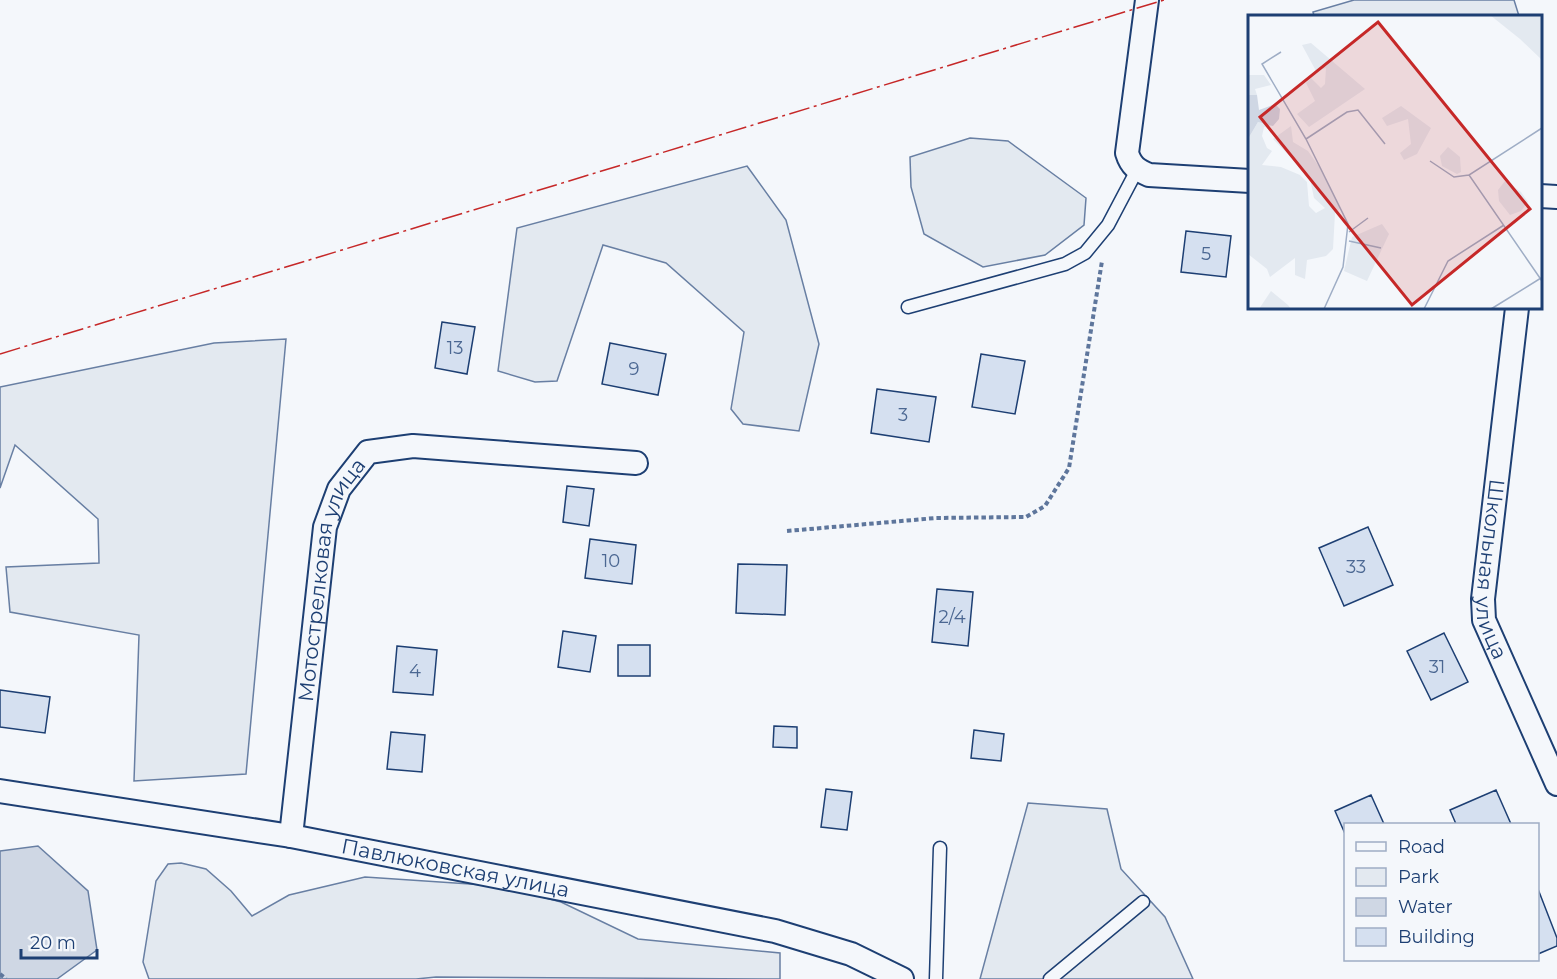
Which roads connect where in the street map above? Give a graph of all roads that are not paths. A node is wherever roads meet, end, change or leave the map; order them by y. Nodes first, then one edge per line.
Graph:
1 (1147, 0) edge
2 (1132, 161) junction
3 (1248, 181) edge
4 (1542, 196) edge
5 (1557, 197) edge
6 (908, 307) dead end
7 (1517, 309) edge
8 (636, 464) dead end
9 (1557, 784) edge
10 (0, 791) edge
11 (291, 836) junction
12 (940, 848) dead end
13 (1143, 902) dead end
14 (902, 979) edge
15 (936, 979) edge
16 (1050, 979) edge

1 - 2 street
2 - 3 street
2 - 6 lane
4 - 5 street
7 - 9 street, Школьная улица
8 - 11 street, Мотострелковая улица
10 - 11 street, Павлюковская улица
11 - 14 street, Павлюковская улица
12 - 15 lane
13 - 16 lane

